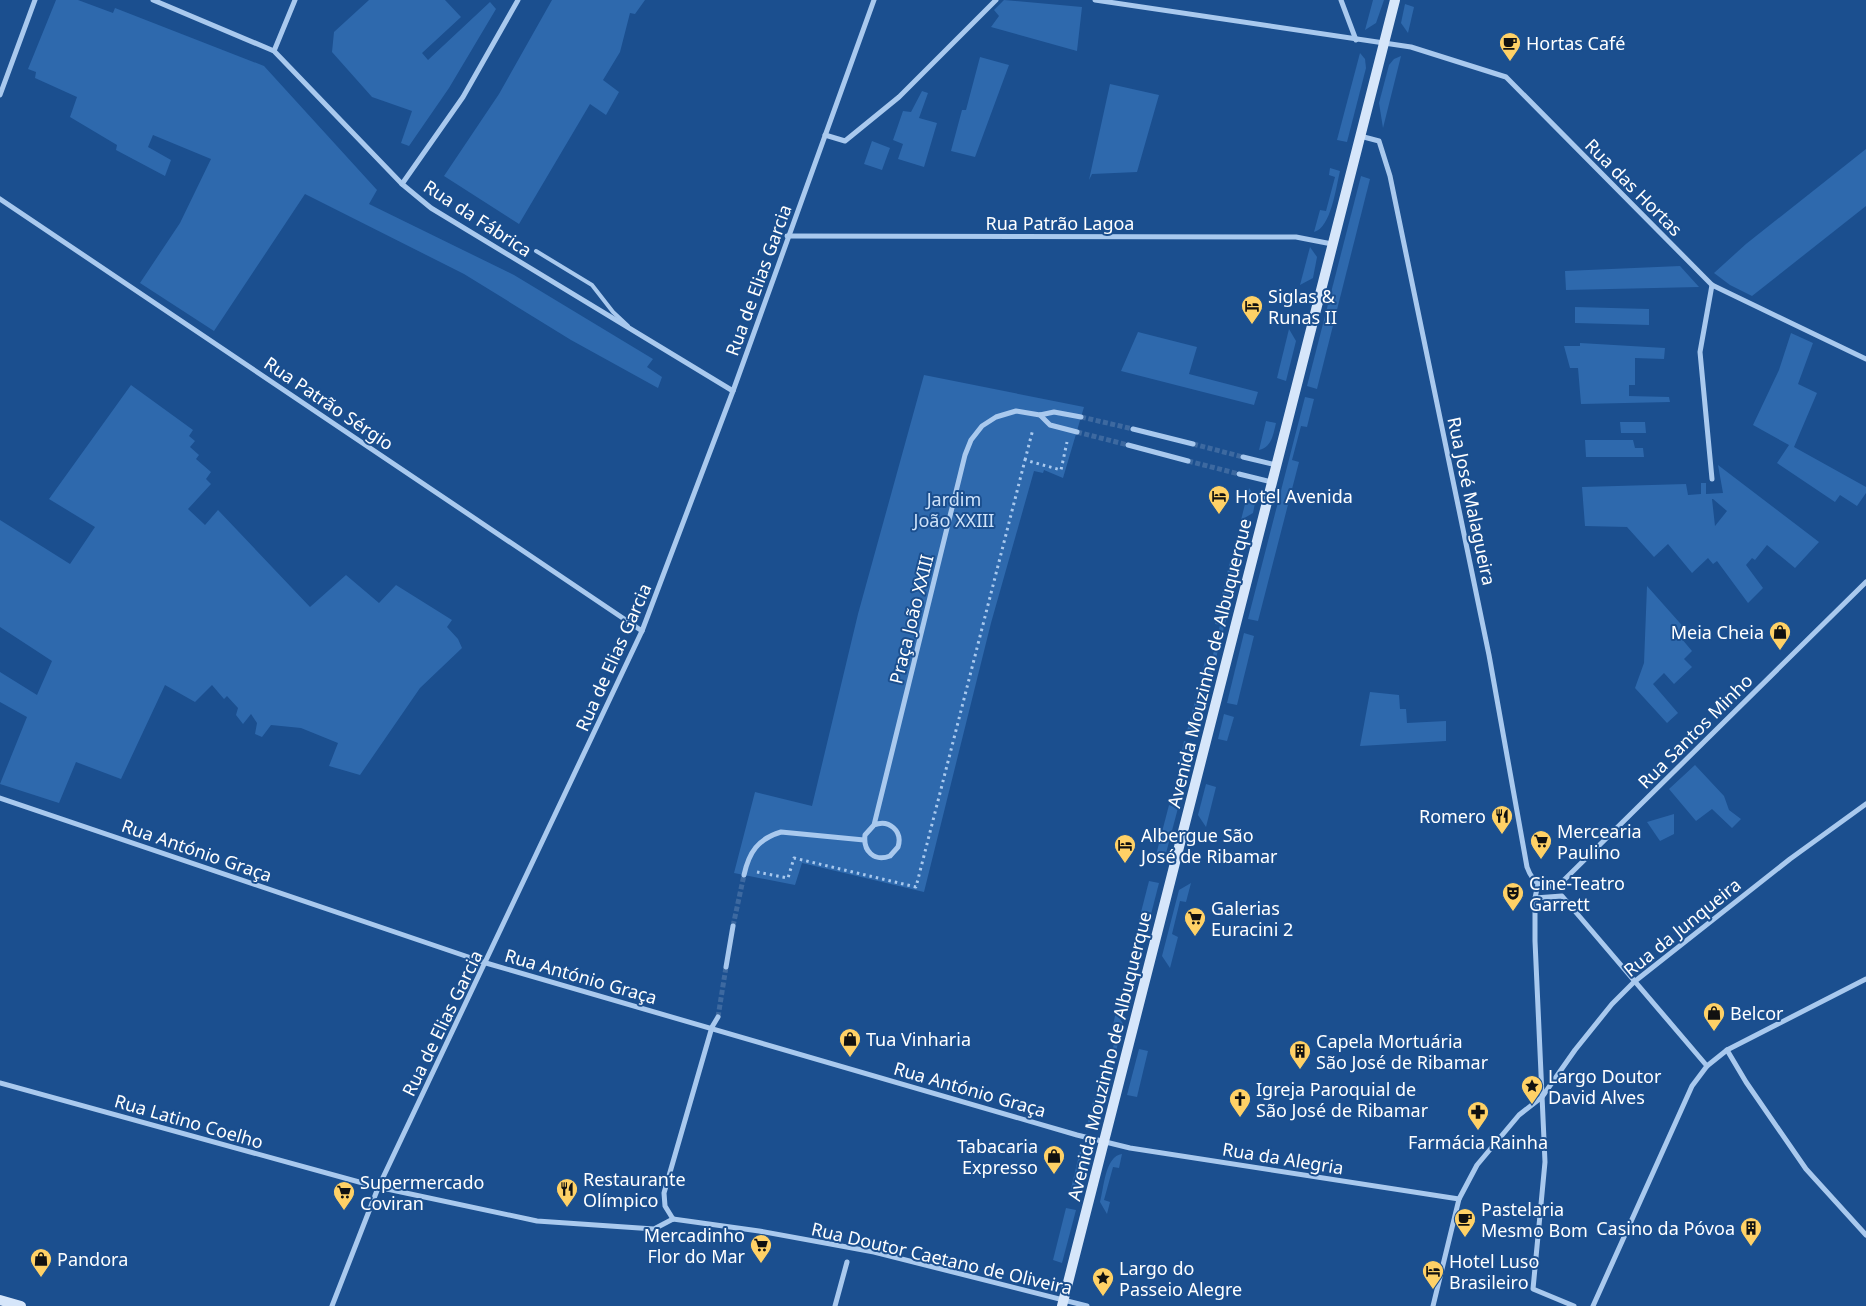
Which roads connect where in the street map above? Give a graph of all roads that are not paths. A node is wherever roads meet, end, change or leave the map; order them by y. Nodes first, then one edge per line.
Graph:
1 (35, 0) edge
2 (153, 0) edge
3 (295, 0) edge
4 (518, 0) edge
5 (874, 0) edge
6 (996, 0) edge
7 (1095, 0) edge
8 (1341, 0) edge
9 (1395, 0) edge
10 (1356, 40) junction
11 (1383, 44) junction
12 (274, 51) junction
13 (0, 95) edge
14 (826, 135) junction
15 (1360, 136) junction
16 (402, 184) junction
17 (0, 199) edge
18 (787, 236) junction
19 (1332, 244) junction
20 (536, 251) dead end
21 (1712, 285) junction
22 (630, 327) junction
23 (1866, 359) edge
24 (733, 391) junction
25 (1040, 415) junction
26 (1081, 417) tunnel mouth
27 (1133, 429) tunnel mouth
28 (1077, 432) tunnel mouth
29 (1193, 444) tunnel mouth
30 (1128, 445) tunnel mouth
31 (1244, 457) tunnel mouth
32 (1188, 461) tunnel mouth
33 (1276, 465) junction
34 (1239, 474) tunnel mouth
35 (1712, 479) dead end
36 (1272, 482) junction
37 (1866, 582) edge
38 (642, 631) junction
39 (0, 798) edge
40 (1866, 804) edge
41 (874, 825) junction
42 (864, 840) junction
43 (744, 875) tunnel mouth
44 (1538, 884) junction
45 (1535, 898) junction
46 (733, 926) tunnel mouth
47 (486, 963) junction
48 (726, 967) tunnel mouth
49 (1866, 979) edge
50 (1634, 982) junction
51 (718, 1017) tunnel mouth
52 (712, 1027) junction
53 (1727, 1050) junction
54 (1707, 1066) junction
55 (0, 1083) edge
56 (1542, 1097) junction
57 (1104, 1142) junction
58 (370, 1185) dead end
59 (387, 1190) dead end
60 (1459, 1199) junction
61 (673, 1220) junction
62 (1866, 1235) edge
63 (847, 1262) dead end
64 (0, 1300) edge
65 (1063, 1303) edge
66 (21, 1306) edge
67 (332, 1306) edge
68 (835, 1306) edge
69 (1087, 1306) edge
70 (1433, 1306) edge
71 (1574, 1306) edge
72 (1593, 1306) edge

1 - 13 street
2 - 12 street, Rua da Fábrica
3 - 12 street
4 - 16 street
5 - 14 street, Rua de Elias Garcia
6 - 14 street
7 - 10 street, Rua das Hortas
8 - 10 street
9 - 11 main road, Avenida Mouzinho de Albuquerque
10 - 11 street, Rua das Hortas
11 - 15 main road, Avenida Mouzinho de Albuquerque
11 - 21 street, Rua das Hortas
12 - 16 street, Rua da Fábrica
14 - 18 street, Rua de Elias Garcia
15 - 19 main road, Avenida Mouzinho de Albuquerque
15 - 44 street, Rua José Malagueira
16 - 22 street, Rua da Fábrica
17 - 38 street, Rua Patrão Sérgio
18 - 19 street, Rua Patrão Lagoa
18 - 24 street, Rua de Elias Garcia
19 - 33 main road, Avenida Mouzinho de Albuquerque
20 - 22 lane
21 - 23 street, Rua das Hortas
21 - 35 street
22 - 24 street, Rua da Fábrica
24 - 38 street, Rua de Elias Garcia
25 - 26 street, Praça João XXIII
25 - 28 street, Praça João XXIII
25 - 41 street, Praça João XXIII
27 - 29 street
30 - 32 street
31 - 33 street
33 - 36 main road, Avenida Mouzinho de Albuquerque
34 - 36 street
36 - 57 main road, Avenida Mouzinho de Albuquerque
37 - 44 street, Rua Santos Minho
38 - 47 street, Rua de Elias Garcia
39 - 47 street, Rua António Graça
40 - 50 street, Rua da Junqueira
41 - 42 street, Praça João XXIII
41 - 42 street
42 - 43 street
44 - 45 street
45 - 50 street
45 - 56 street
46 - 48 street
47 - 52 street, Rua António Graça
47 - 67 street, Rua de Elias Garcia
49 - 53 street
50 - 54 street
50 - 56 street, Rua da Junqueira
51 - 52 street
52 - 57 street, Rua António Graça
52 - 61 street
53 - 54 street
53 - 62 street
54 - 72 street
55 - 58 street, Rua Latino Coelho
56 - 60 street, Rua da Junqueira
56 - 71 street
57 - 60 street, Rua da Alegria
57 - 65 main road, Avenida Mouzinho de Albuquerque
59 - 61 street
60 - 70 street, Rua da Junqueira
61 - 65 street, Rua Doutor Caetano de Oliveira
63 - 68 street
64 - 66 main road
65 - 69 street, Rua Doutor Caetano de Oliveira

